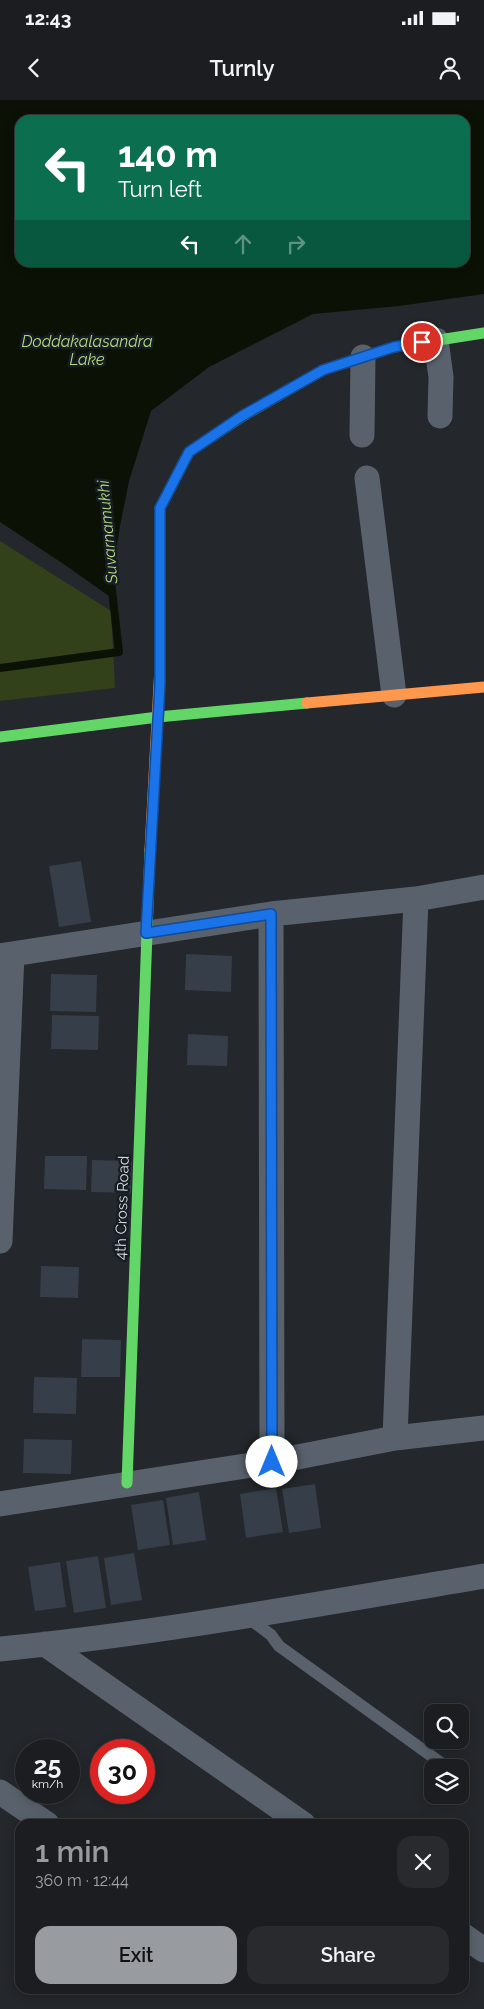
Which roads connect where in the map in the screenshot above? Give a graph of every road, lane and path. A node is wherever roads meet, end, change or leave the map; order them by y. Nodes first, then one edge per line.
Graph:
1 (484, 333) edge
2 (436, 340) junction
3 (363, 357) junction
4 (440, 416) dead end
5 (362, 435) dead end
6 (367, 478) dead end
7 (484, 687) edge
8 (394, 696) junction
9 (158, 717) junction
10 (0, 737) edge
11 (484, 887) edge
12 (416, 900) junction
13 (271, 914) junction
14 (146, 933) junction
15 (6, 955) edge
16 (0, 1241) edge
17 (484, 1428) edge
18 (396, 1438) junction
19 (272, 1462) junction
20 (127, 1483) junction
21 (0, 1504) edge
22 (484, 1576) edge
23 (246, 1616) junction
24 (45, 1644) junction
25 (0, 1649) edge
26 (436, 1759) edge
27 (0, 1792) edge
28 (40, 1819) edge
29 (296, 1819) edge
30 (469, 1940) edge
31 (484, 1950) edge

1 - 2 street, 4th Cross Road
2 - 3 street, 4th Cross Road
2 - 4 street
3 - 5 street
3 - 9 street, 4th Cross Road
6 - 8 street
7 - 8 street
8 - 9 street
9 - 10 street
9 - 14 street, 4th Cross Road
11 - 12 street
12 - 13 street
12 - 18 street
13 - 14 street
13 - 19 street
14 - 15 street
14 - 20 street, 4th Cross Road
15 - 16 street
17 - 18 street
18 - 19 street
19 - 20 street
20 - 21 street
22 - 23 street
23 - 24 street
23 - 26 lane
24 - 25 street
24 - 29 street
27 - 28 street
30 - 31 street

